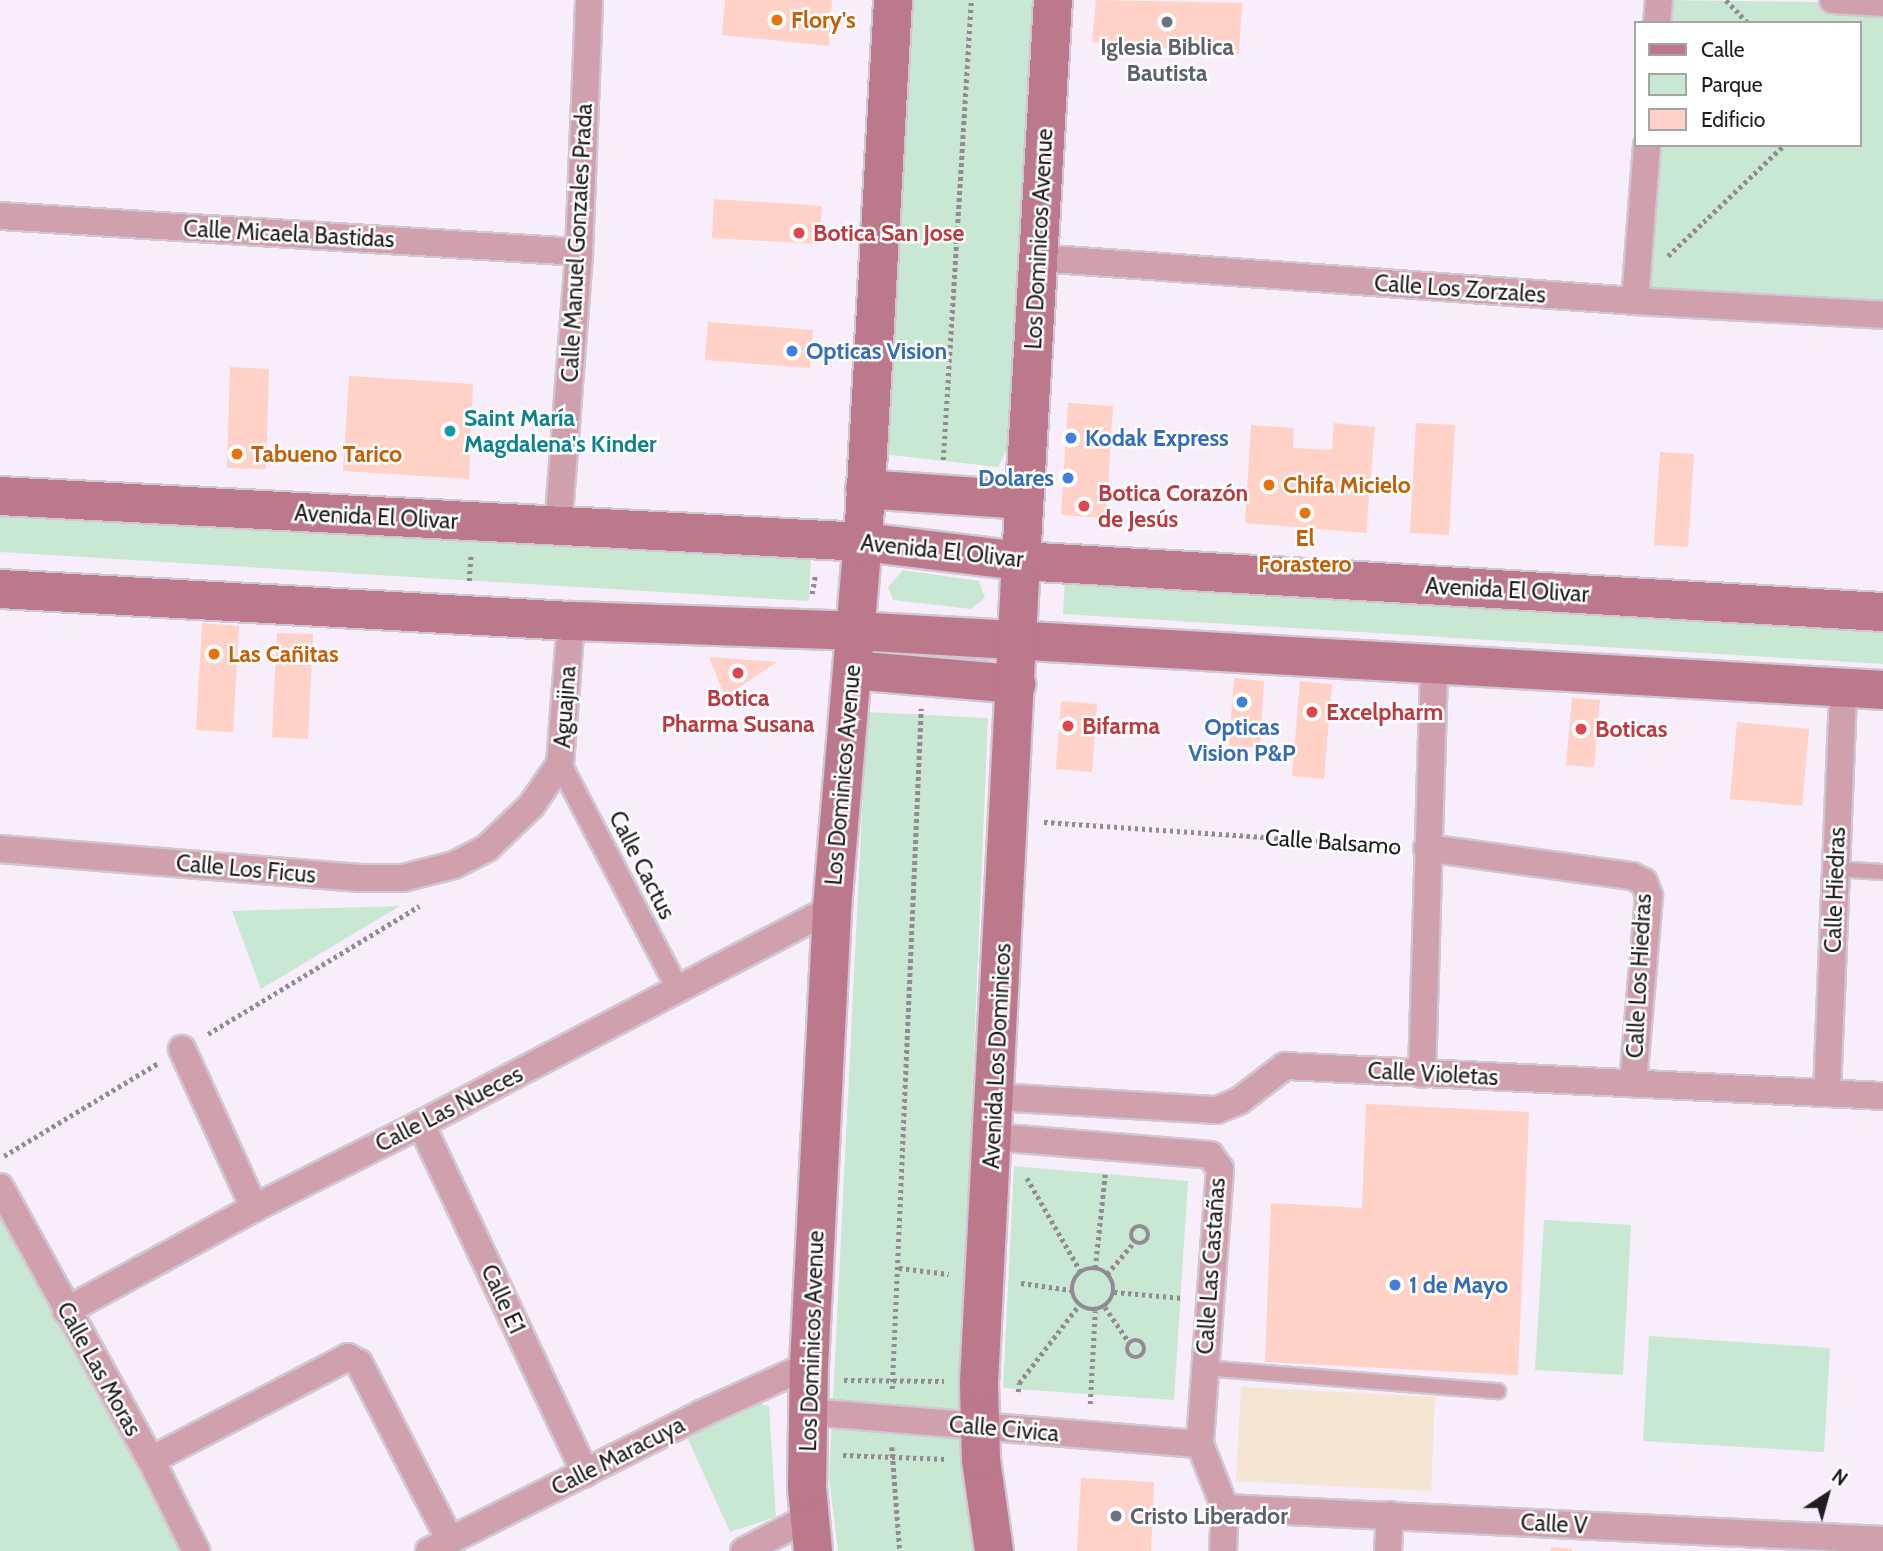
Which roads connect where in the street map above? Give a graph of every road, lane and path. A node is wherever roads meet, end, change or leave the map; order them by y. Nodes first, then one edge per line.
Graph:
1 (589, 0) edge
2 (893, 0) edge
3 (971, 0) edge
4 (1053, 0) edge
5 (1659, 0) edge
6 (1726, 0) edge
7 (1833, 0) edge
8 (1883, 3) edge
9 (1657, 21) edge
10 (1746, 21) edge
11 (1647, 147) edge
12 (1782, 147) edge
13 (0, 216) edge
14 (579, 252) junction
15 (1038, 258) junction
16 (1636, 292) junction
17 (1883, 315) edge
18 (865, 489) junction
19 (941, 494) junction
20 (0, 496) edge
21 (1024, 500) junction
22 (474, 523) junction
23 (558, 528) junction
24 (863, 542) junction
25 (1021, 561) junction
26 (816, 567) dead end
27 (0, 589) edge
28 (811, 602) dead end
29 (1883, 612) edge
30 (466, 615) junction
31 (571, 621) junction
32 (855, 631) junction
33 (1019, 640) junction
34 (1434, 666) junction
35 (852, 670) junction
36 (925, 676) junction
37 (1016, 684) junction
38 (1843, 687) junction
39 (1883, 690) edge
40 (560, 764) junction
41 (1032, 821) dead end
42 (487, 848) joint
43 (1427, 848) junction
44 (0, 849) edge
45 (454, 865) junction
46 (1836, 869) junction
47 (1883, 872) edge
48 (1632, 876) joint
49 (832, 908) junction
50 (678, 990) junction
51 (183, 1049) junction
52 (1422, 1074) junction
53 (1633, 1083) junction
54 (1827, 1093) junction
55 (1883, 1096) edge
56 (996, 1097) junction
57 (421, 1124) junction
58 (993, 1137) junction
59 (1107, 1146) junction
60 (0, 1158) edge
61 (1023, 1171) dead end
62 (0, 1188) edge
63 (254, 1208) junction
64 (1134, 1242) junction
65 (1096, 1268) junction
66 (1081, 1272) junction
67 (1107, 1274) junction
68 (1114, 1292) junction
69 (1209, 1300) junction
70 (1079, 1305) junction
71 (1105, 1307) junction
72 (66, 1311) junction
73 (1095, 1311) junction
74 (1129, 1342) junction
75 (1204, 1368) junction
76 (825, 1373) junction
77 (892, 1381) junction
78 (945, 1381) dead end
79 (1019, 1383) dead end
80 (1498, 1391) dead end
81 (809, 1412) junction
82 (890, 1419) junction
83 (979, 1426) junction
84 (1087, 1437) junction
85 (1200, 1444) junction
86 (839, 1455) dead end
87 (893, 1457) junction
88 (151, 1460) junction
89 (960, 1460) dead end
90 (585, 1473) junction
91 (1225, 1508) junction
92 (1390, 1515) junction
93 (811, 1534) edge
94 (1648, 1540) edge
95 (1883, 1540) edge
96 (1798, 1544) edge
97 (439, 1546) edge
98 (196, 1551) edge
99 (744, 1551) edge
100 (900, 1551) edge
101 (994, 1551) edge
102 (1223, 1551) edge
103 (1388, 1551) edge

1 - 14 street, Calle Manuel Gonzales Prada
2 - 18 main road, Los Dominicos Avenue
3 - 19 path
4 - 15 main road, Los Dominicos Avenue
5 - 9 street
6 - 10 path
7 - 8 street
11 - 16 street
12 - 16 path
13 - 14 street, Calle Micaela Bastidas
14 - 23 street, Calle Manuel Gonzales Prada
15 - 16 street, Calle Los Zorzales
15 - 21 main road, Los Dominicos Avenue
16 - 17 street, Calle Los Zorzales
18 - 19 main road
18 - 24 main road, Los Dominicos Avenue
19 - 21 main road
20 - 22 main road, Avenida El Olivar
21 - 25 main road, Los Dominicos Avenue
22 - 23 main road, Avenida El Olivar
22 - 30 path
23 - 24 main road, Avenida El Olivar
24 - 25 main road, Avenida El Olivar
24 - 32 main road, Los Dominicos Avenue
25 - 29 main road, Avenida El Olivar
25 - 33 main road, Avenida Los Dominicos
26 - 28 path
27 - 30 main road
30 - 31 main road
31 - 32 main road
31 - 40 street, Aguajina
32 - 33 main road
32 - 35 main road, Los Dominicos Avenue
33 - 34 main road
33 - 37 main road, Avenida Los Dominicos
34 - 38 main road
34 - 43 street
35 - 36 main road
35 - 49 main road, Los Dominicos Avenue
36 - 37 main road
36 - 77 path
37 - 56 main road, Avenida Los Dominicos
38 - 39 main road
38 - 46 street, Calle Hiedras
40 - 42 street, Aguajina
40 - 50 street, Calle Cactus
41 - 43 path, Calle Balsamo
42 - 45 street, Calle Los Ficus
43 - 48 street, Calle Balsamo
43 - 52 street
44 - 45 street, Calle Los Ficus
45 - 51 path
46 - 47 lane
46 - 54 street, Calle Hiedras
48 - 53 street, Calle Los Hiedras
49 - 50 street, Calle Las Nueces
49 - 76 main road, Los Dominicos Avenue
50 - 57 street, Calle Las Nueces
51 - 60 path
51 - 63 street
52 - 53 street, Calle Violetas
52 - 56 street, Calle Violetas
53 - 54 street, Calle Violetas
54 - 55 street, Calle Violetas
56 - 58 main road, Avenida Los Dominicos
57 - 63 street, Calle Las Nueces
57 - 90 street, Calle E1
58 - 59 street, Calle Las Castañas
58 - 83 main road, Avenida Los Dominicos
59 - 65 path
59 - 69 street, Calle Las Castañas
61 - 66 path
62 - 72 street, Calle Las Moras
63 - 72 street, Calle Las Nueces
64 - 64 path
64 - 67 path
65 - 66 path
65 - 67 path
66 - 70 path
67 - 68 path
68 - 69 path
68 - 71 path
69 - 75 street, Calle Las Castañas
70 - 73 path
70 - 79 path
71 - 73 path
71 - 74 path
72 - 88 street, Calle Las Moras
73 - 84 path
74 - 74 path
75 - 80 lane
75 - 85 street, Calle Las Castañas
76 - 77 path
76 - 81 main road, Los Dominicos Avenue
76 - 90 street, Calle Maracuya
77 - 78 path
77 - 82 path
81 - 82 street, Calle Civica
81 - 93 main road, Los Dominicos Avenue
82 - 83 street, Calle Civica
82 - 87 path
83 - 84 street, Calle Civica
83 - 101 main road, Avenida Los Dominicos
84 - 85 street, Calle Civica
85 - 91 street, Calle Las Castañas
86 - 87 path
87 - 89 path
87 - 100 path
88 - 97 street
88 - 98 street, Calle Las Moras
90 - 97 street, Calle Maracuya
91 - 92 street, Calle V
91 - 102 street
92 - 94 street, Calle V
92 - 103 street
93 - 99 street
94 - 96 street, Calle V
95 - 96 street, Calle V

